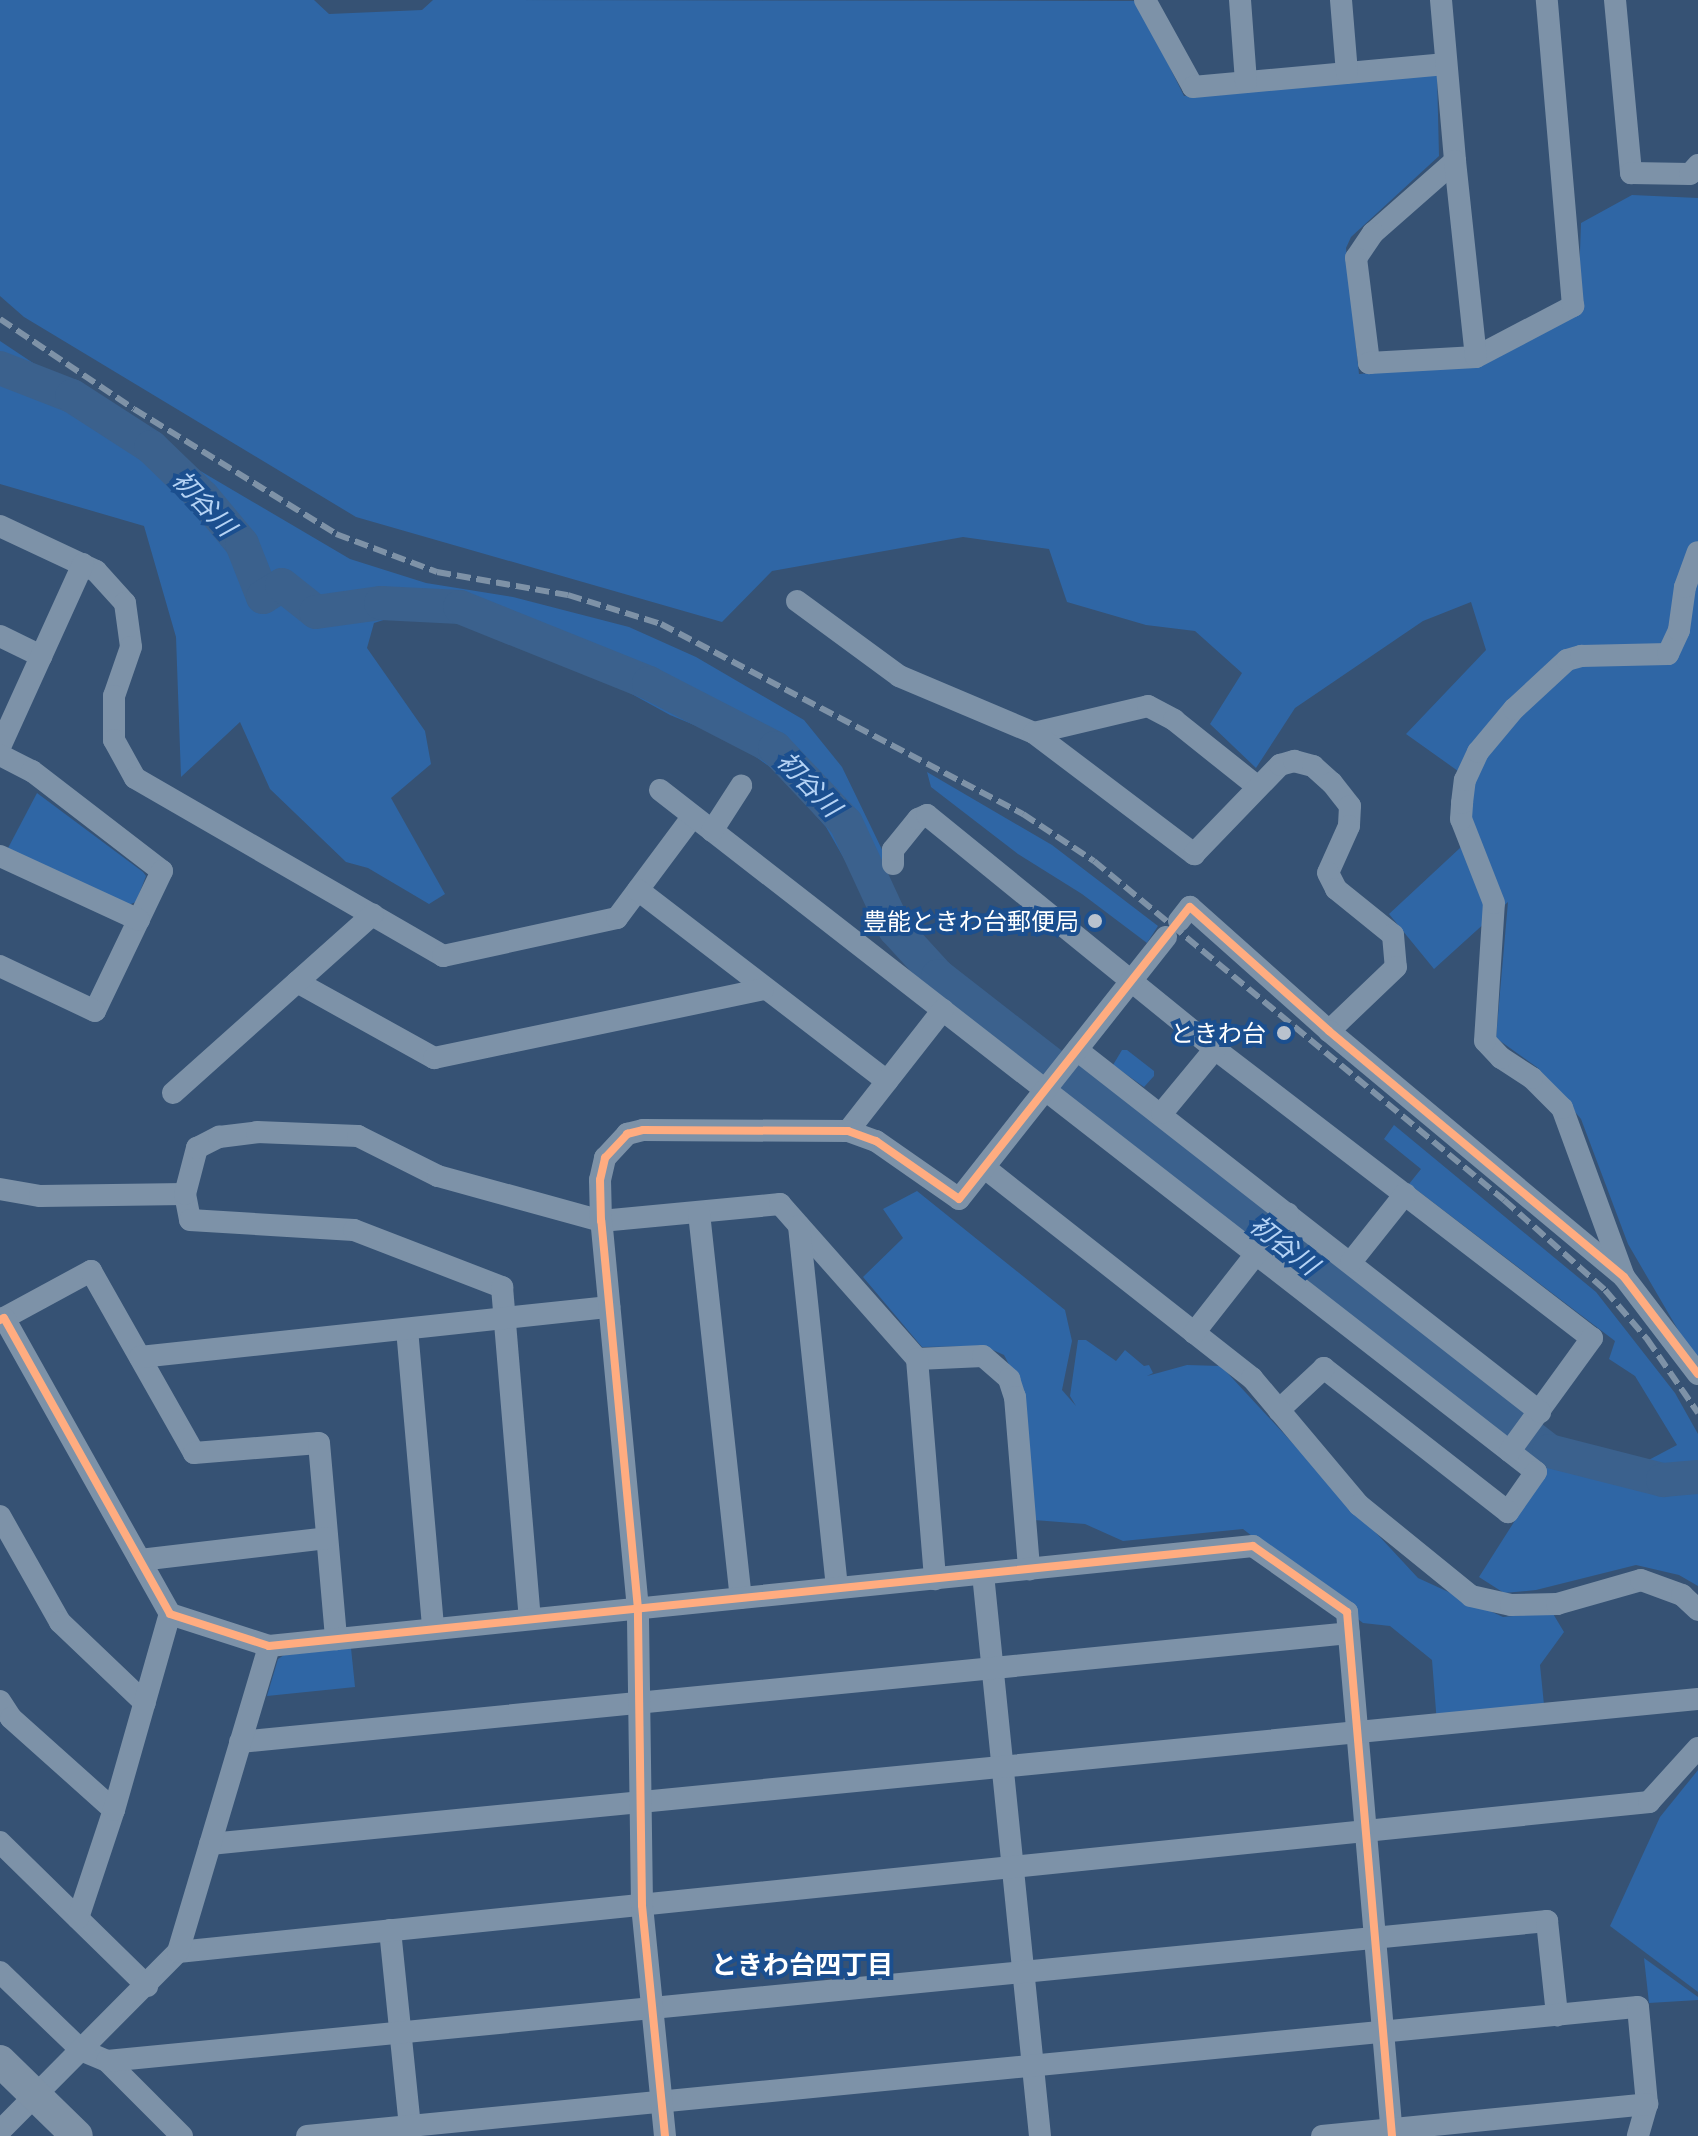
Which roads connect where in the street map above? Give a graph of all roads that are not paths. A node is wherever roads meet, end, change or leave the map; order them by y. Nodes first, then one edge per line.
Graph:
1 (1145, 0) edge
2 (1240, 0) edge
3 (1341, 0) edge
4 (1441, 0) edge
5 (1547, 0) edge
6 (1615, 0) edge
7 (1446, 64) junction
8 (1347, 73) junction
9 (1246, 82) junction
10 (1455, 161) junction
11 (1698, 165) edge
12 (1476, 357) junction
13 (0, 526) edge
14 (1698, 552) edge
15 (83, 564) junction
16 (797, 601) dead end
17 (0, 636) edge
18 (41, 656) junction
19 (1034, 733) junction
20 (0, 747) edge
21 (0, 755) edge
22 (741, 786) dead end
23 (1258, 787) junction
24 (660, 790) dead end
25 (693, 816) junction
26 (712, 831) junction
27 (0, 856) edge
28 (893, 864) dead end
29 (638, 890) junction
30 (373, 914) junction
31 (139, 920) junction
32 (2, 972) edge
33 (1131, 981) junction
34 (297, 982) junction
35 (763, 989) junction
36 (943, 1010) junction
37 (1329, 1031) junction
38 (1215, 1049) junction
39 (1077, 1050) junction
40 (887, 1081) junction
41 (1046, 1089) junction
42 (173, 1093) dead end
43 (1162, 1113) junction
44 (848, 1131) junction
45 (985, 1168) junction
46 (0, 1189) edge
47 (185, 1194) junction
48 (1405, 1194) junction
49 (699, 1213) junction
50 (1288, 1213) junction
51 (601, 1221) junction
52 (799, 1226) junction
53 (1256, 1253) junction
54 (1351, 1262) junction
55 (1624, 1277) junction
56 (609, 1307) junction
57 (505, 1318) junction
58 (2, 1319) edge
59 (407, 1329) junction
60 (1194, 1333) junction
61 (140, 1357) junction
62 (917, 1359) junction
63 (1698, 1374) edge
64 (1279, 1410) junction
65 (1539, 1412) junction
66 (1511, 1451) junction
67 (0, 1516) edge
68 (327, 1538) junction
69 (140, 1560) junction
70 (1029, 1569) junction
71 (983, 1574) junction
72 (935, 1579) junction
73 (837, 1588) junction
74 (741, 1598) junction
75 (638, 1609) junction
76 (1698, 1610) edge
77 (170, 1614) junction
78 (530, 1619) junction
79 (433, 1629) junction
80 (1349, 1633) junction
81 (336, 1639) junction
82 (269, 1646) junction
83 (992, 1669) junction
84 (1698, 1699) edge
85 (0, 1701) edge
86 (145, 1703) junction
87 (639, 1703) junction
88 (1359, 1732) junction
89 (240, 1742) junction
90 (1698, 1748) edge
91 (1002, 1767) junction
92 (641, 1802) junction
93 (114, 1810) junction
94 (1368, 1831) junction
95 (0, 1842) edge
96 (210, 1844) junction
97 (1013, 1867) junction
98 (642, 1905) junction
99 (78, 1918) junction
100 (390, 1930) junction
101 (1374, 1938) junction
102 (178, 1952) junction
103 (0, 1972) edge
104 (1023, 1972) junction
105 (147, 1986) junction
106 (652, 2008) junction
107 (1557, 2015) junction
108 (1383, 2032) junction
109 (401, 2033) junction
110 (81, 2050) junction
111 (0, 2061) edge
112 (107, 2061) junction
113 (1033, 2066) junction
114 (36, 2096) junction
115 (661, 2102) junction
116 (1647, 2104) junction
117 (410, 2126) junction
118 (0, 2131) edge
119 (1393, 2132) edge
120 (77, 2136) edge
121 (182, 2136) edge
122 (307, 2136) edge
123 (665, 2136) edge
124 (1040, 2136) edge
125 (1322, 2136) edge
126 (1638, 2136) edge

1 - 9 street
2 - 9 street
3 - 8 street
4 - 7 street
5 - 12 street
6 - 11 street
7 - 8 street
7 - 10 street
8 - 9 street
10 - 12 street
10 - 12 street
13 - 15 street
14 - 55 street
15 - 18 street
15 - 30 street
16 - 19 street
17 - 18 street
18 - 20 street
19 - 23 street
19 - 23 street
21 - 31 street
22 - 26 street
23 - 37 street
24 - 25 street
25 - 26 street
25 - 29 street
26 - 36 street
27 - 31 street
28 - 33 street
29 - 30 street
29 - 35 street
30 - 34 street
31 - 32 street
33 - 37 street
33 - 38 street
33 - 39 street
34 - 35 street
34 - 42 street
35 - 40 street
36 - 40 street
36 - 41 street
37 - 55 street
38 - 43 street
38 - 48 street
39 - 41 street
39 - 43 street
40 - 44 street
41 - 45 street
41 - 53 street
43 - 50 street
44 - 45 street
44 - 51 street
45 - 60 street
46 - 47 street
47 - 51 street
47 - 57 street
48 - 54 street
48 - 65 street
49 - 51 street
49 - 52 street
49 - 74 street
50 - 53 street
50 - 54 street
51 - 56 street
52 - 62 street
52 - 73 street
53 - 60 street
53 - 66 street
54 - 65 street
55 - 63 street
56 - 57 street
56 - 75 street
57 - 59 street
57 - 78 street
58 - 61 street
58 - 69 street
59 - 61 street
59 - 79 street
60 - 64 street
61 - 68 street
62 - 70 street
62 - 72 street
64 - 66 street
64 - 76 street
65 - 66 street
67 - 86 street
68 - 69 street
68 - 81 street
69 - 77 street
70 - 71 street
70 - 80 street
71 - 72 street
71 - 83 street
72 - 73 street
73 - 74 street
74 - 75 street
75 - 78 street
75 - 87 street
77 - 82 street
77 - 86 street
78 - 79 street
79 - 81 street
80 - 83 street
80 - 88 street
81 - 82 street
82 - 89 street
83 - 87 street
83 - 91 street
84 - 88 street
85 - 93 street
86 - 93 street
87 - 89 street
87 - 92 street
88 - 91 street
88 - 94 street
89 - 96 street
90 - 94 street
91 - 92 street
91 - 97 street
92 - 96 street
92 - 98 street
93 - 99 street
94 - 97 street
94 - 101 street
95 - 99 street
96 - 102 street
97 - 98 street
97 - 104 street
98 - 100 street
98 - 106 street
99 - 105 street
100 - 102 street
100 - 109 street
101 - 104 street
101 - 107 street
101 - 108 street
102 - 105 street
103 - 110 street
104 - 106 street
104 - 113 street
105 - 110 street
106 - 109 street
106 - 115 street
107 - 108 street
107 - 116 street
108 - 113 street
108 - 119 street
109 - 112 street
109 - 117 street
110 - 112 street
110 - 114 street
111 - 114 highway
112 - 121 street
113 - 115 street
113 - 124 street
114 - 118 street
114 - 120 highway
115 - 117 street
115 - 123 street
116 - 119 street
116 - 126 street
117 - 122 street
119 - 125 street

